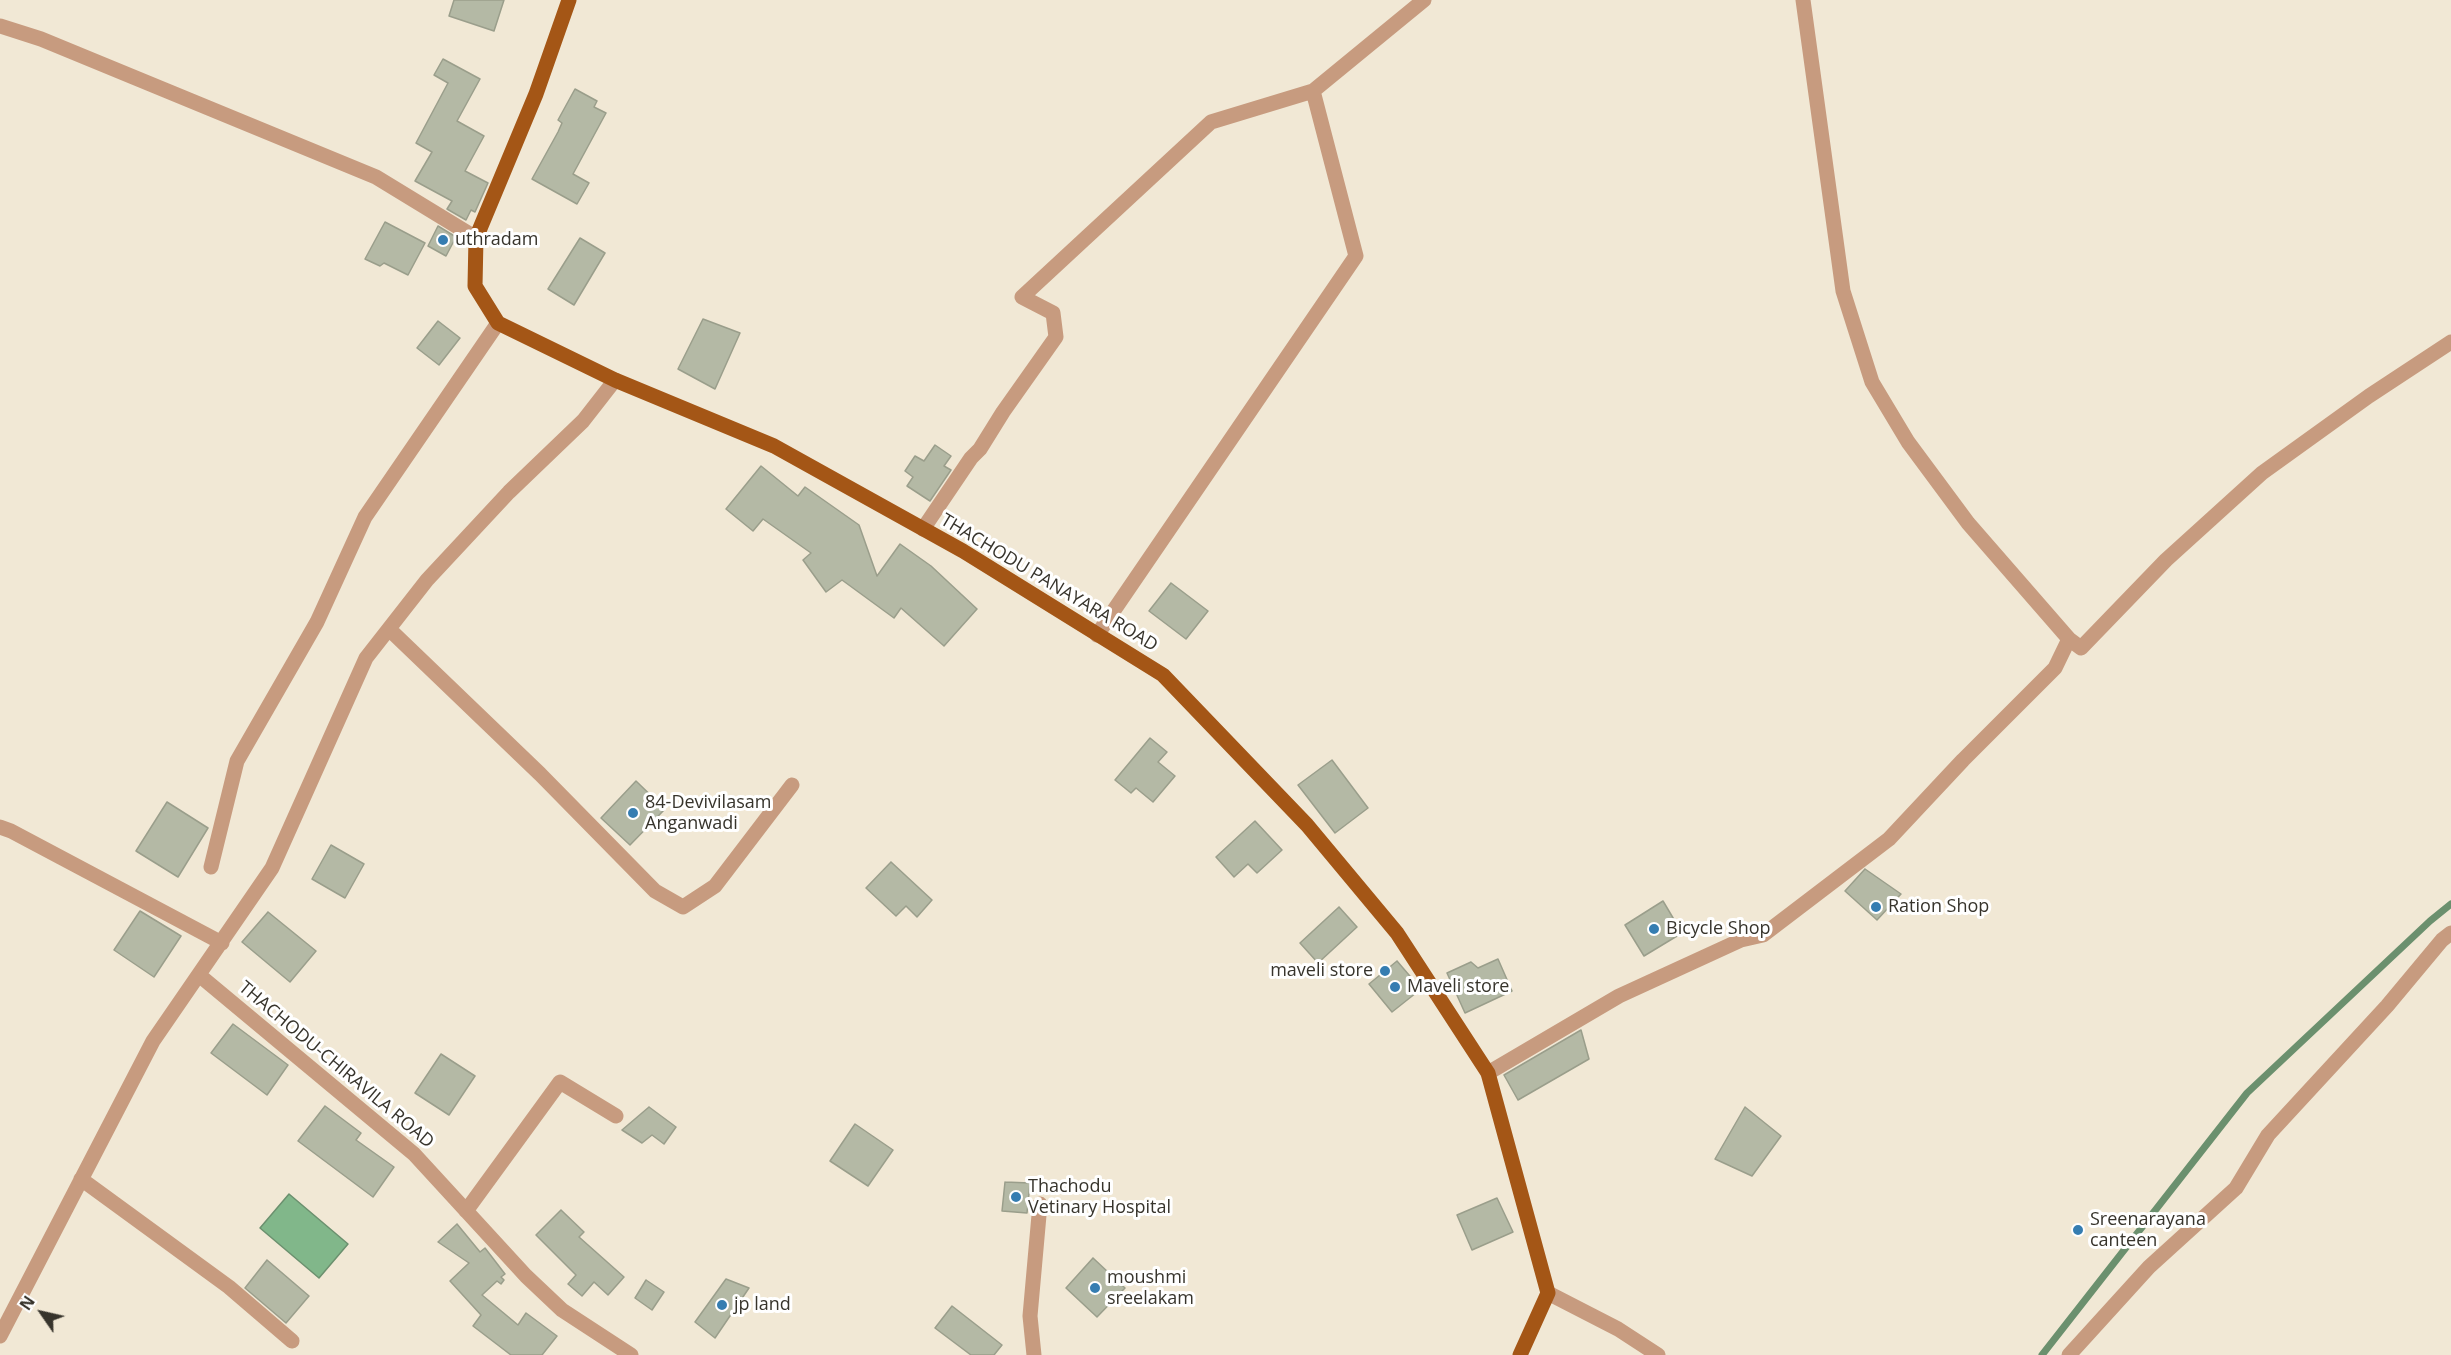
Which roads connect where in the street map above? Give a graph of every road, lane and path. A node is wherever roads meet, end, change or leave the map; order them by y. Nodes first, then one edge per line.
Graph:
1 (569, 0) edge
2 (1424, 0) edge
3 (1803, 0) edge
4 (0, 26) edge
5 (1313, 90) junction
6 (476, 238) junction
7 (498, 323) junction
8 (2451, 342) edge
9 (615, 380) junction
10 (923, 529) junction
11 (389, 629) junction
12 (1097, 634) junction
13 (2069, 639) junction
14 (792, 785) dead end
15 (0, 827) edge
16 (212, 867) dead end
17 (2451, 933) edge
18 (222, 943) junction
19 (199, 975) junction
20 (1488, 1073) junction
21 (616, 1116) dead end
22 (81, 1179) junction
23 (1040, 1203) dead end
24 (466, 1211) junction
25 (1548, 1293) junction
26 (0, 1336) edge
27 (292, 1341) dead end
28 (631, 1355) edge
29 (1034, 1355) edge
30 (1520, 1355) edge
31 (1658, 1355) edge
32 (2069, 1355) edge

1 - 6 main road
2 - 5 street
3 - 13 street
4 - 6 street
5 - 10 street
5 - 12 street
6 - 7 main road
7 - 9 main road, THACHODU PANAYARA ROAD
7 - 16 street
8 - 13 street
9 - 10 main road, THACHODU PANAYARA ROAD
9 - 11 street
10 - 12 main road, THACHODU PANAYARA ROAD
11 - 14 street
11 - 18 street
12 - 20 main road, THACHODU PANAYARA ROAD
13 - 20 street
15 - 18 street
17 - 32 street
18 - 19 street
19 - 22 street
19 - 24 street, THACHODU-CHIRAVILA ROAD
20 - 25 main road, THACHODU PANAYARA ROAD
21 - 24 street
22 - 26 street
22 - 27 street
23 - 29 street
24 - 28 street, THACHODU-CHIRAVILA ROAD
25 - 30 main road
25 - 31 street

